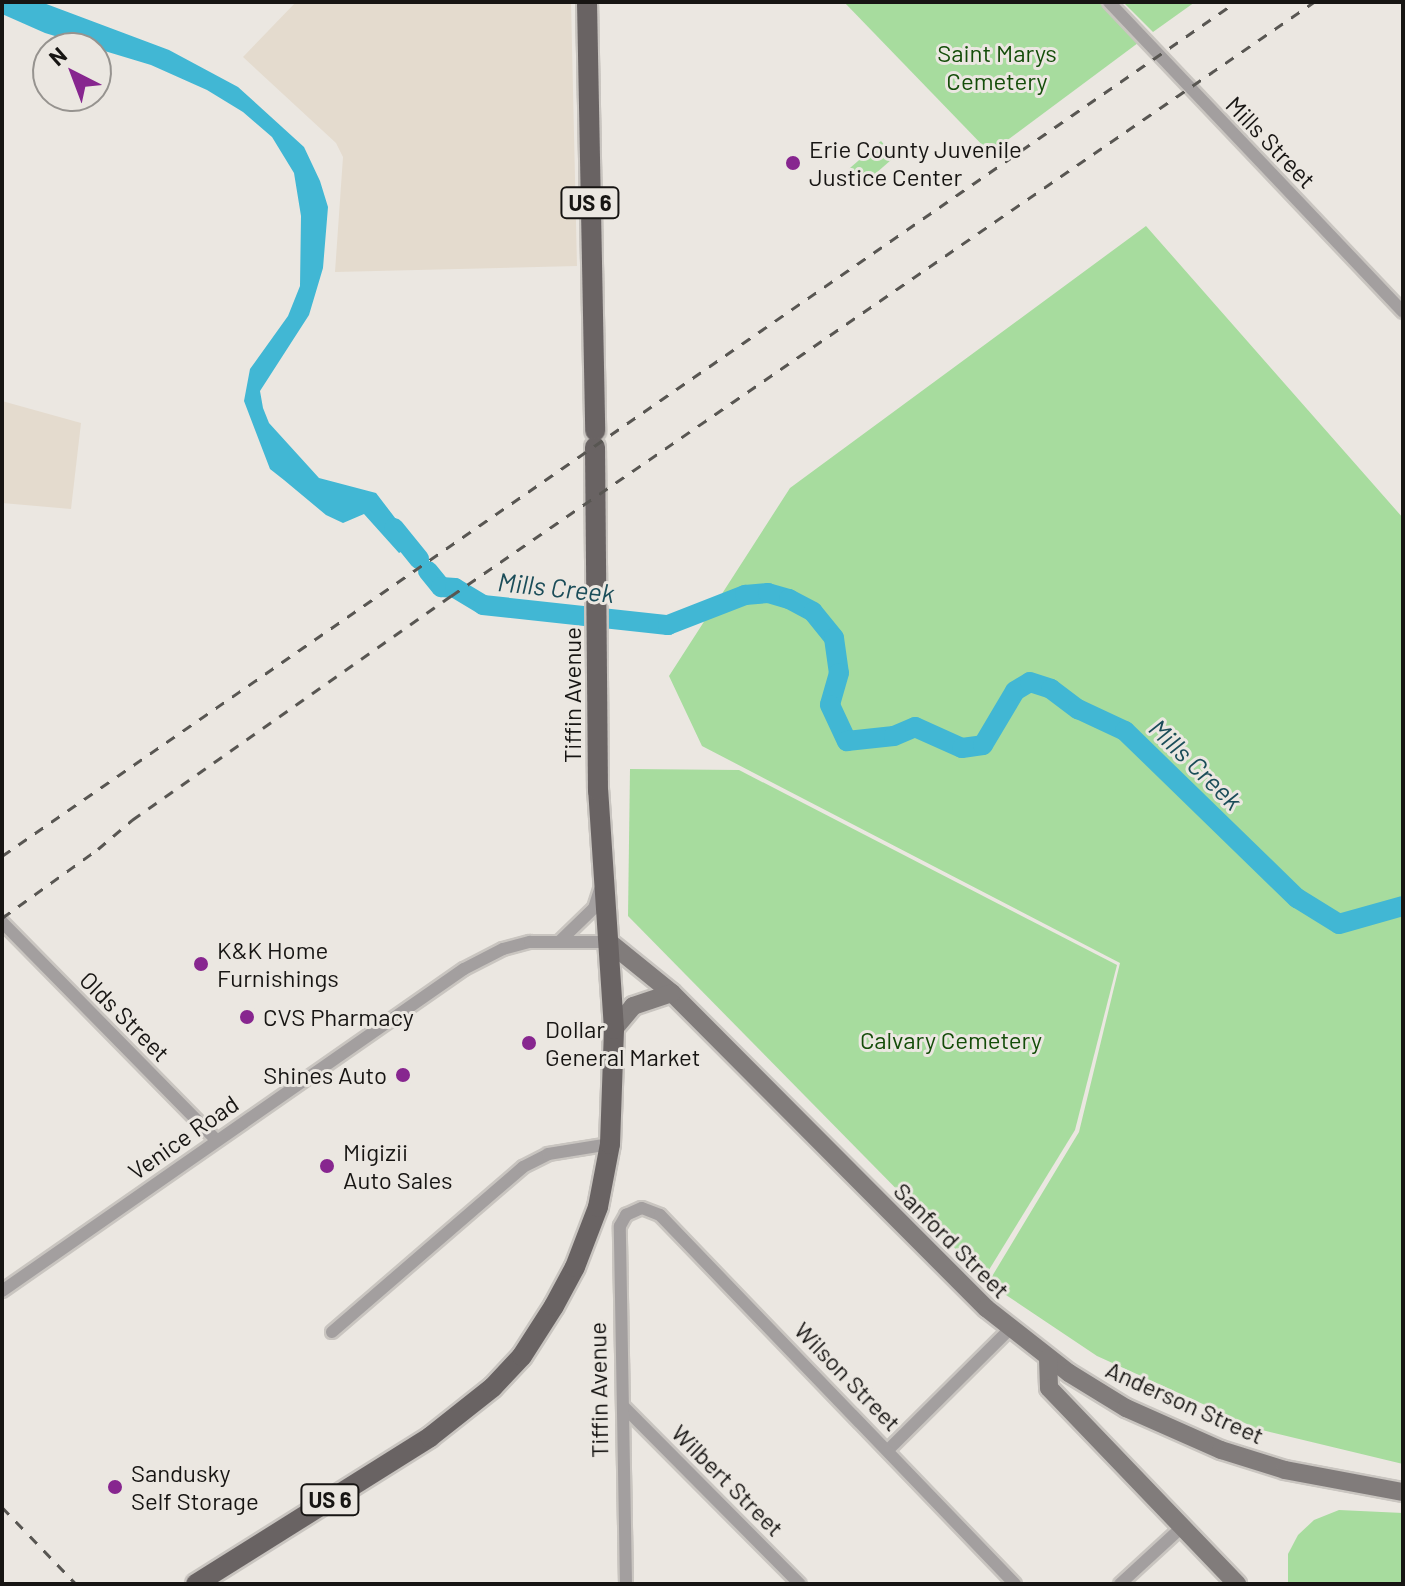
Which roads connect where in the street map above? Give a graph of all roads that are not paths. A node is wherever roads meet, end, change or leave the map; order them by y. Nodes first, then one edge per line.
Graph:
1 (587, 2) edge
2 (1109, 2) edge
3 (1403, 312) edge
4 (605, 876) junction
5 (2, 922) edge
6 (561, 940) junction
7 (609, 942) junction
8 (672, 993) junction
9 (614, 1029) junction
10 (216, 1140) junction
11 (610, 1144) junction
12 (642, 1208) joint
13 (2, 1291) edge
14 (1009, 1330) junction
15 (332, 1332) dead end
16 (1048, 1358) junction
17 (625, 1408) junction
18 (889, 1449) junction
19 (1403, 1492) edge
20 (1182, 1527) junction
21 (196, 1584) edge
22 (626, 1584) edge
23 (800, 1584) edge
24 (1015, 1584) edge
25 (1120, 1584) edge
26 (1237, 1584) edge

1 - 4 main road, Tiffin Avenue / US 6
2 - 3 street, Mills Street
4 - 6 street
4 - 7 main road, Tiffin Avenue / US 6
5 - 10 street, Olds Street
6 - 7 street, Venice Road
6 - 10 street, Venice Road
7 - 8 main road, Sanford Street
7 - 9 main road, US 6
8 - 9 main road
8 - 14 main road, Sanford Street
9 - 11 main road, US 6
10 - 13 street, Venice Road
11 - 15 street
11 - 21 main road, US 6
12 - 17 street, Tiffin Avenue
12 - 18 street, Wilson Street
14 - 16 main road, Sanford Street
14 - 18 street
16 - 19 main road, Anderson Street
16 - 20 main road
17 - 22 street, Tiffin Avenue
17 - 23 street, Wilbert Street
18 - 24 street, Wilson Street
20 - 25 street
20 - 26 main road

